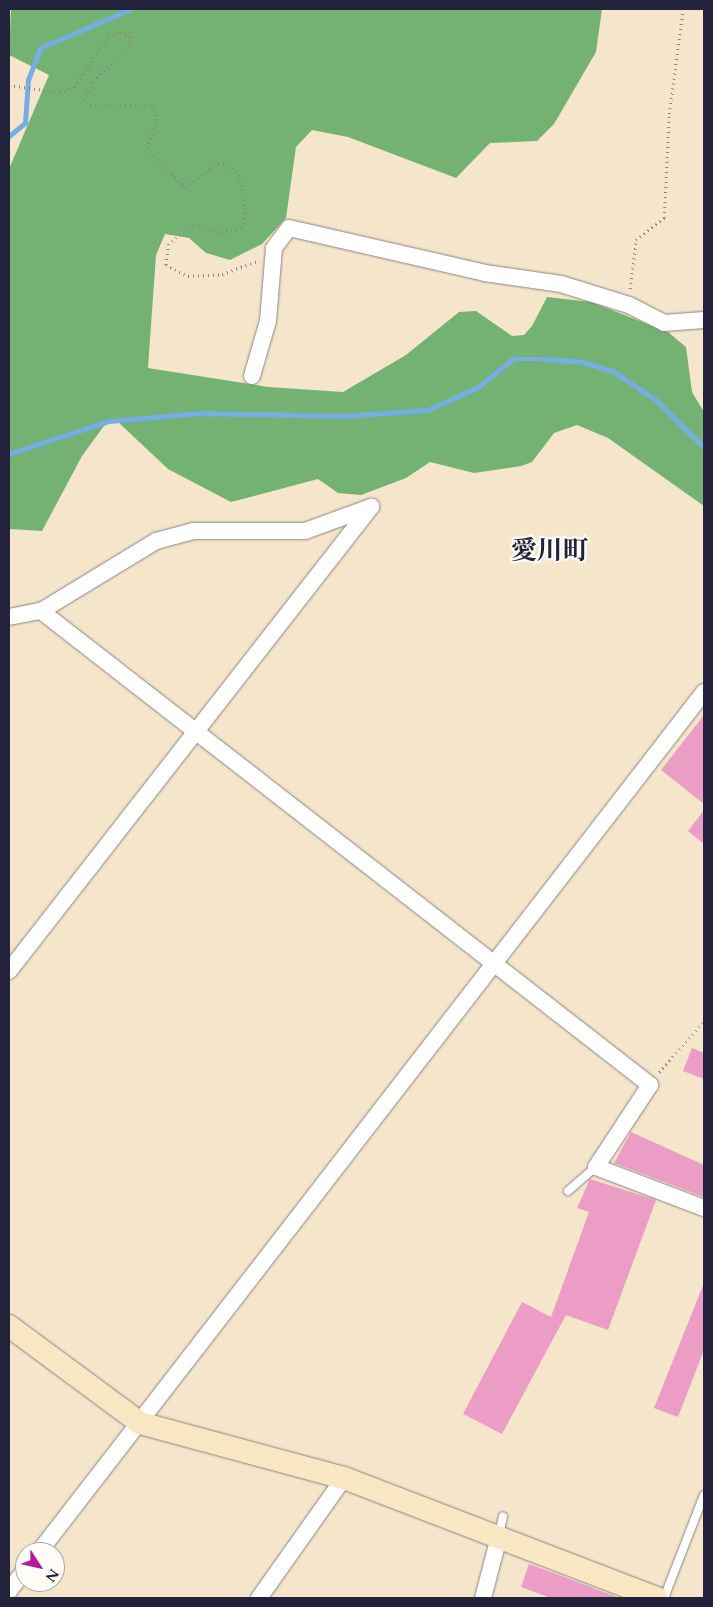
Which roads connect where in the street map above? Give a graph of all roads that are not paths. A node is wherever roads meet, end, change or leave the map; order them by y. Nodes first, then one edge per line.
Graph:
1 (704, 320) edge
2 (252, 376) dead end
3 (41, 611) junction
4 (9, 617) edge
5 (704, 692) edge
6 (195, 732) junction
7 (494, 964) junction
8 (9, 972) edge
9 (596, 1167) junction
10 (568, 1191) dead end
11 (704, 1208) edge
12 (9, 1326) edge
13 (140, 1424) junction
14 (344, 1478) junction
15 (704, 1495) edge
16 (501, 1526) junction
17 (47, 1542) edge
18 (259, 1598) edge
19 (484, 1598) edge
20 (656, 1598) edge
21 (664, 1598) edge

1 - 2 street
3 - 4 street
3 - 6 street
3 - 6 street
5 - 7 street
6 - 7 street
6 - 8 street
7 - 9 street
7 - 13 street
9 - 10 lane
9 - 11 street
12 - 13 street
13 - 14 street
13 - 17 street
14 - 16 street
14 - 18 street
15 - 21 lane
16 - 19 street
16 - 20 street

